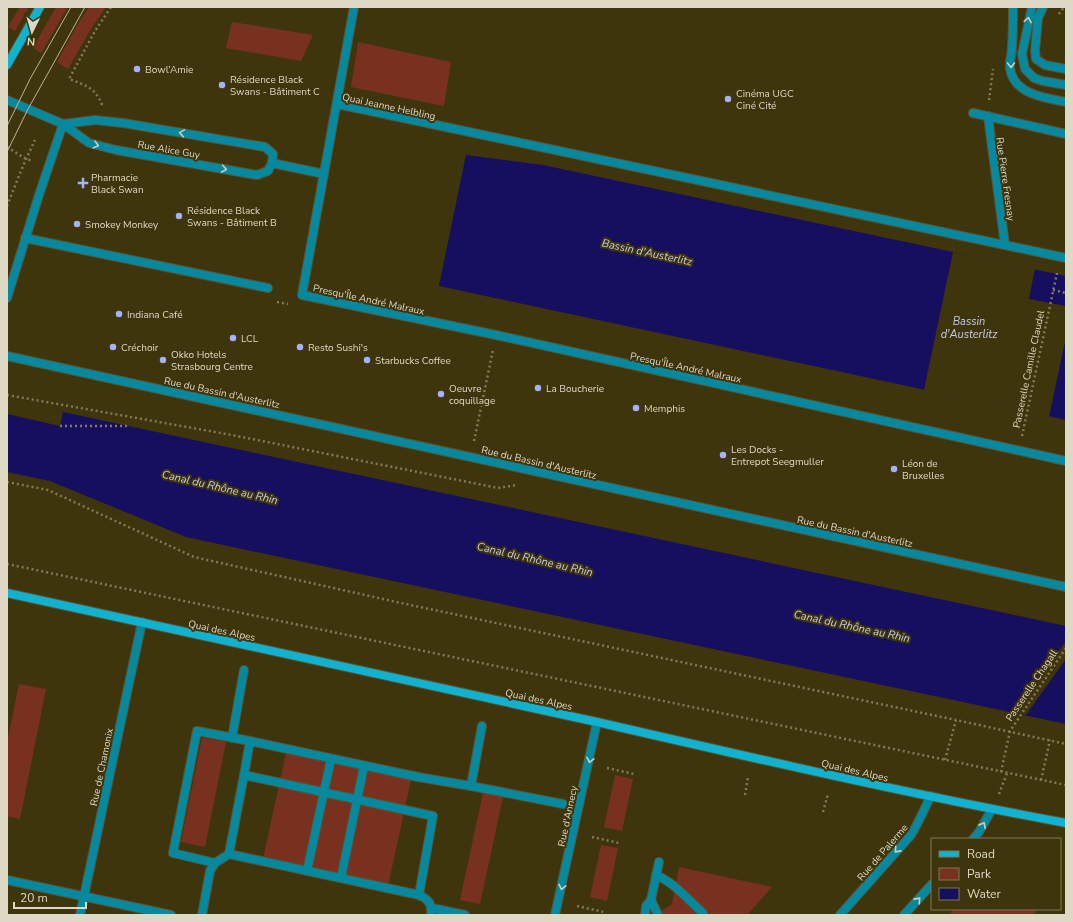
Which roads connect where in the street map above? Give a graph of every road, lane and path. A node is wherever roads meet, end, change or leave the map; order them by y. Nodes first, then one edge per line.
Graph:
1 (40, 7) edge
2 (110, 7) edge
3 (354, 7) edge
4 (1013, 7) edge
5 (1032, 7) edge
6 (1044, 7) edge
7 (1064, 7) edge
8 (1058, 15) dead end
9 (7, 65) edge
10 (1066, 69) edge
11 (1066, 85) edge
12 (7, 100) edge
13 (1066, 102) edge
14 (336, 104) junction
15 (973, 113) dead end
16 (988, 116) junction
17 (123, 123) junction
18 (63, 124) junction
19 (1066, 134) edge
20 (35, 140) dead end
21 (7, 147) edge
22 (26, 159) junction
23 (272, 163) junction
24 (49, 167) junction
25 (324, 174) junction
26 (7, 206) edge
27 (25, 238) junction
28 (1005, 245) junction
29 (1066, 258) edge
30 (268, 288) dead end
31 (1066, 293) edge
32 (302, 295) joint
33 (7, 298) edge
34 (492, 352) dead end
35 (7, 356) edge
36 (7, 395) edge
37 (60, 426) dead end
38 (127, 426) dead end
39 (476, 434) dead end
40 (1019, 450) junction
41 (1066, 461) edge
42 (7, 482) edge
43 (521, 484) dead end
44 (7, 564) edge
45 (1066, 587) edge
46 (7, 593) edge
47 (142, 622) junction
48 (1066, 648) edge
49 (244, 670) dead end
50 (956, 720) junction
51 (598, 722) junction
52 (482, 726) dead end
53 (1010, 731) junction
54 (232, 738) junction
55 (1050, 740) junction
56 (250, 741) junction
57 (1066, 744) edge
58 (331, 759) junction
59 (945, 760) junction
60 (364, 766) junction
61 (607, 768) dead end
62 (1001, 772) junction
63 (1007, 773) junction
64 (634, 774) dead end
65 (244, 775) junction
66 (748, 777) dead end
67 (1041, 780) junction
68 (470, 786) junction
69 (1066, 786) edge
70 (324, 792) junction
71 (828, 794) dead end
72 (745, 795) dead end
73 (931, 796) junction
74 (357, 799) junction
75 (563, 804) dead end
76 (992, 809) junction
77 (824, 812) dead end
78 (1066, 823) edge
79 (592, 837) dead end
80 (974, 838) edge
81 (619, 843) dead end
82 (229, 854) junction
83 (659, 862) dead end
84 (215, 863) junction
85 (307, 871) junction
86 (656, 875) junction
87 (341, 878) junction
88 (7, 880) edge
89 (931, 885) edge
90 (419, 895) junction
91 (84, 896) junction
92 (651, 900) junction
93 (577, 906) dead end
94 (432, 911) edge
95 (604, 912) dead end
96 (703, 913) dead end
97 (80, 915) edge
98 (171, 915) edge
99 (202, 915) edge
100 (465, 915) edge
101 (555, 915) edge
102 (644, 915) edge
103 (658, 915) edge
104 (840, 915) edge
105 (904, 915) edge

1 - 9 main road
2 - 17 path
3 - 14 street
4 -> 13 street
11 -> 5 street
6 - 10 street
7 - 8 path
12 - 18 street, Rue Alice Guy
14 - 25 street, Quai Jeanne Helbling
14 - 28 street, Quai Jeanne Helbling
15 - 16 street
16 - 19 street
16 - 28 street, Rue Pierre Fresnay
17 - 18 street, Rue Alice Guy
23 -> 17 street, Rue Alice Guy
18 -> 23 street, Rue Alice Guy
18 - 24 street
20 - 22 path
21 - 22 path
22 - 24 path
22 - 26 path
23 - 25 street
24 - 27 street
25 - 32 street, Quai Jeanne Helbling
27 - 30 street
27 - 33 street
28 - 29 street, Quai Jeanne Helbling
31 - 40 path, Passerelle Camille Claudel
32 - 40 street, Presqu'Île André Malraux
34 - 39 path
35 - 45 street, Rue du Bassin d'Austerlitz
36 - 43 path
37 - 38 path
40 - 41 street, Presqu'Île André Malraux
42 - 50 path
44 - 59 path, Quai des Alpes
46 - 47 main road, Quai des Alpes
47 - 51 main road, Quai des Alpes
47 - 91 street, Rue de Chamonix
48 - 53 path, Passerelle Chagall
49 - 54 street
50 - 53 path
50 - 59 path
51 - 73 main road, Quai des Alpes
51 -> 101 street, Rue d'Annecy
52 - 68 street
53 - 55 path
53 - 62 path
54 - 56 street
54 - 84 street
55 - 57 path
55 - 67 path
56 - 58 street
56 - 65 street
58 - 60 street
58 - 70 street
59 - 62 path, Quai des Alpes
60 - 68 street
60 - 74 street
61 - 64 path
62 - 63 path, Quai des Alpes
63 - 67 path, Quai des Alpes
63 - 76 path
65 - 70 street
65 - 82 street
66 - 72 path
67 - 69 path, Quai des Alpes
68 - 75 street
70 - 74 street
70 - 85 street
71 - 77 path
73 - 76 main road, Quai des Alpes
73 -> 104 street, Rue de Palerme
74 - 87 street
74 - 90 street
76 - 78 main road, Quai des Alpes
80 -> 76 street
79 - 81 path
82 - 84 street
82 - 85 street
83 - 86 street
84 - 99 street
85 - 87 street
86 - 92 street
86 - 96 street
87 - 90 street
88 - 91 street
105 -> 89 street
90 - 94 street
91 - 97 street, Rue de Chamonix
91 - 98 street
92 - 102 street
92 - 103 street
93 - 95 path
94 - 100 street

